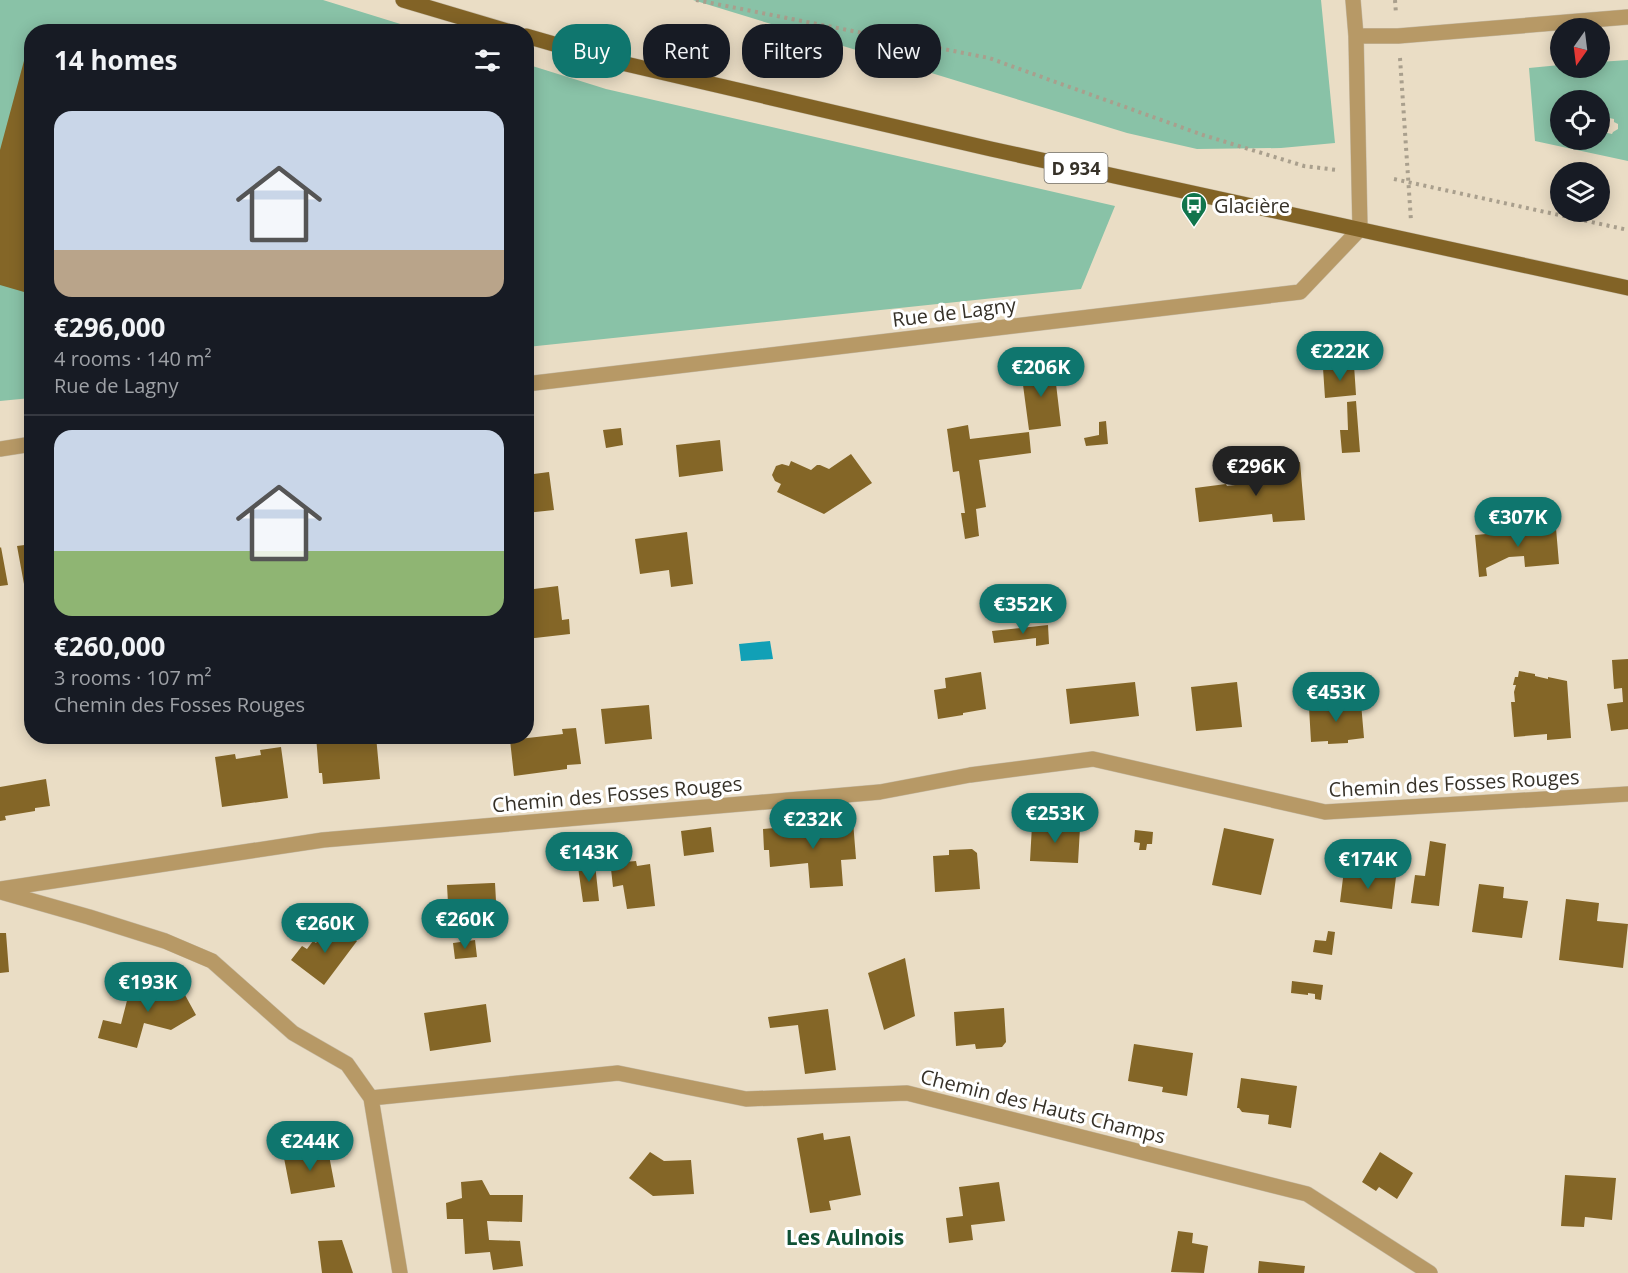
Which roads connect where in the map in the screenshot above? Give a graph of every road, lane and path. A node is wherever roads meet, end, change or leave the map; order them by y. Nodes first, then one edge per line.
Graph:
1 (403, 0) edge
2 (696, 0) edge
3 (1353, 0) edge
4 (1395, 0) edge
5 (1628, 17) edge
6 (485, 24) edge
7 (1356, 36) junction
8 (1398, 36) junction
9 (534, 38) edge
10 (1345, 170) dead end
11 (1394, 180) dead end
12 (1408, 183) junction
13 (1360, 230) junction
14 (1628, 230) edge
15 (1413, 242) junction
16 (1628, 288) edge
17 (534, 383) edge
18 (24, 445) edge
19 (0, 449) edge
20 (1628, 794) edge
21 (0, 890) edge
22 (371, 1098) junction
23 (400, 1273) edge
24 (1430, 1273) edge

1 - 6 main road
2 - 10 path
3 - 7 street
4 - 8 path
5 - 8 street
7 - 8 street
7 - 13 street
8 - 12 path
9 - 13 main road, D 934
11 - 12 path
12 - 14 path
12 - 15 path
13 - 15 main road, D 934
13 - 17 street, Rue de Lagny
15 - 16 main road, D 934
18 - 19 street
20 - 21 street, Chemin des Fosses Rouges
21 - 22 street
22 - 23 street
22 - 24 street, Chemin des Hauts Champs

